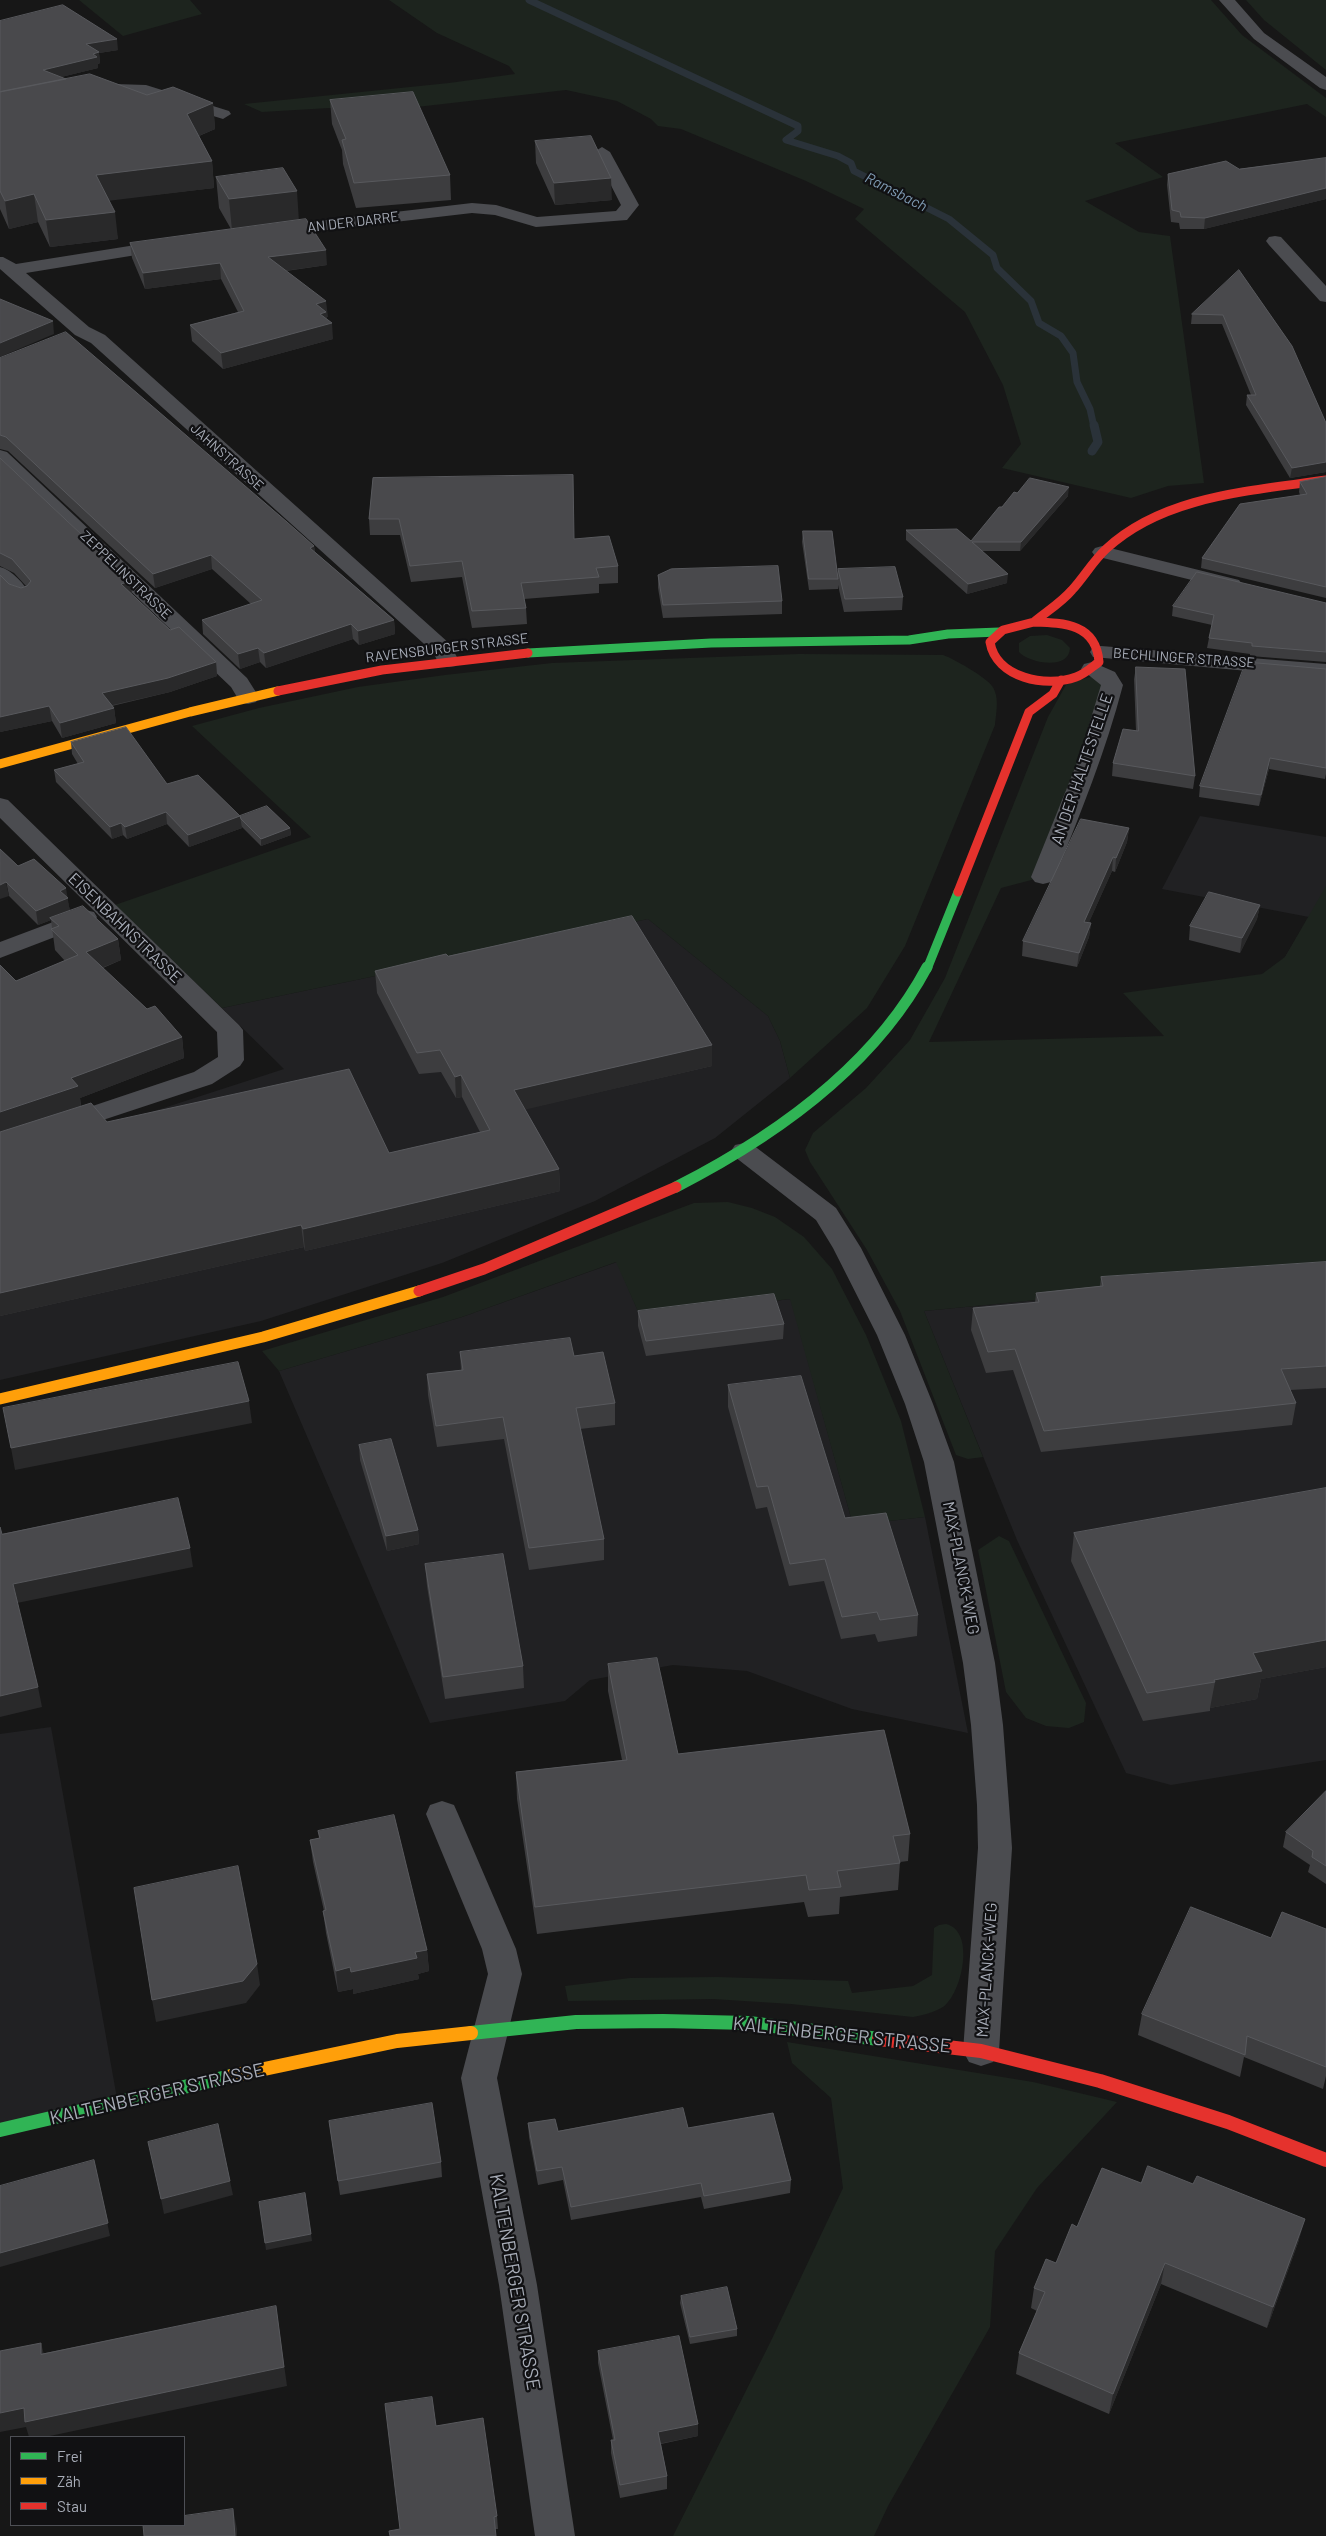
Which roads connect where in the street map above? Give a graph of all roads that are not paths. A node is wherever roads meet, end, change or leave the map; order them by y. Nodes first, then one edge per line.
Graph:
1 (1226, 0) edge
2 (1326, 85) edge
3 (77, 98) edge
4 (223, 114) dead end
5 (602, 152) dead end
6 (254, 234) edge
7 (188, 242) edge
8 (1275, 242) dead end
9 (6, 265) edge
10 (1326, 297) edge
11 (82, 331) junction
12 (59, 340) edge
13 (0, 456) edge
14 (1326, 480) edge
15 (1102, 552) junction
16 (0, 573) edge
17 (1253, 589) edge
18 (21, 595) edge
19 (1082, 614) dead end
20 (1034, 622) junction
21 (1083, 631) junction
22 (999, 632) junction
23 (909, 640) junction
24 (941, 646) dead end
25 (448, 661) junction
26 (1097, 661) junction
27 (1326, 671) edge
28 (1020, 676) junction
29 (1061, 680) junction
30 (248, 697) junction
31 (1030, 712) junction
32 (0, 764) edge
33 (0, 805) edge
34 (1043, 878) dead end
35 (105, 909) junction
36 (0, 950) edge
37 (0, 1146) edge
38 (744, 1150) junction
39 (0, 1399) edge
40 (442, 1814) dead end
41 (491, 2030) junction
42 (981, 2050) junction
43 (0, 2130) edge
44 (1326, 2160) edge
45 (555, 2536) edge

1 - 2 street
3 - 4 street
5 - 6 street, AN DER DARRE
7 - 9 street
8 - 10 street
9 - 11 street, JAHNSTRASSE
11 - 12 street
11 - 25 street, JAHNSTRASSE
13 - 30 street, ZEPPELINSTRASSE
14 - 15 main road
15 - 17 street
15 - 20 main road
16 - 18 street
19 - 21 main road
20 - 21 main road, RAVENSBURGER STRASSE
20 - 22 main road, RAVENSBURGER STRASSE
21 - 26 main road, RAVENSBURGER STRASSE
22 - 23 main road, RAVENSBURGER STRASSE
22 - 28 main road
23 - 24 main road, RAVENSBURGER STRASSE
23 - 25 main road, RAVENSBURGER STRASSE
25 - 30 main road, RAVENSBURGER STRASSE
26 - 27 street, BECHLINGER STRASSE
26 - 29 main road
26 - 34 street, AN DER HALTESTELLE
28 - 29 main road
28 - 31 main road
29 - 31 main road
30 - 32 main road, RAVENSBURGER STRASSE
31 - 38 main road
33 - 35 street, EISENBAHNSTRASSE
35 - 36 street
35 - 37 street, EISENBAHNSTRASSE
38 - 39 main road
38 - 42 street, MAX-PLANCK-WEG
40 - 41 street, KALTENBERGER STRASSE
41 - 42 main road, KALTENBERGER STRASSE
41 - 43 main road, KALTENBERGER STRASSE
41 - 45 street, KALTENBERGER STRASSE
42 - 44 main road, KALTENBERGER STRASSE

